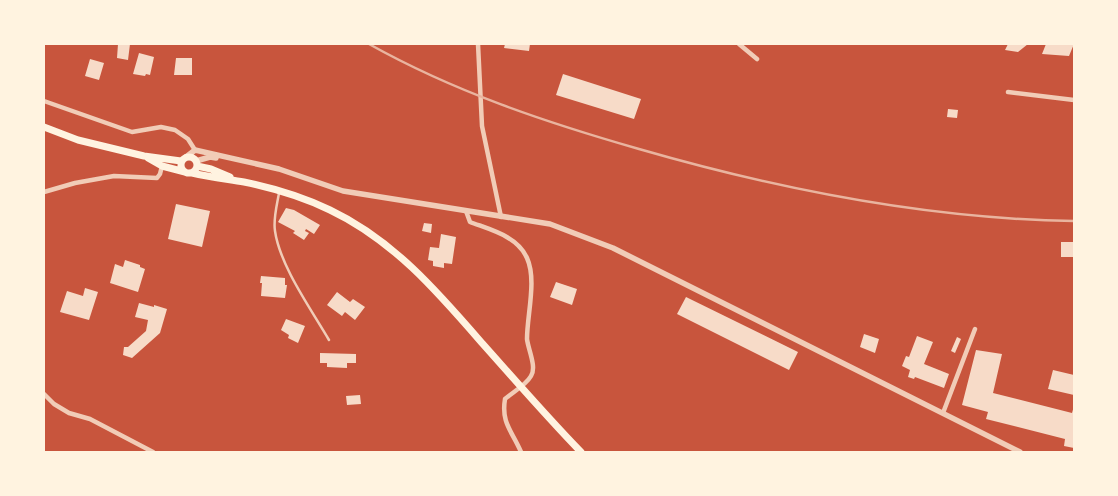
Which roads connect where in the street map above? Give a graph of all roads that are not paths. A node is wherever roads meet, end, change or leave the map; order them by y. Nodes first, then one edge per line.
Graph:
1 (478, 44) edge
2 (739, 44) edge
3 (757, 59) dead end
4 (1008, 92) dead end
5 (1074, 100) edge
6 (44, 101) edge
7 (44, 127) edge
8 (194, 150) junction
9 (144, 156) junction
10 (226, 158) junction
11 (184, 159) junction
12 (162, 166) junction
13 (192, 168) junction
14 (279, 191) junction
15 (44, 192) edge
16 (466, 211) junction
17 (500, 217) junction
18 (975, 329) dead end
19 (329, 340) dead end
20 (44, 394) edge
21 (943, 413) junction
22 (153, 452) edge
23 (521, 452) edge
24 (581, 452) edge
25 (1020, 452) edge

1 - 17 street
2 - 3 street
4 - 5 street
6 - 8 street
7 - 9 main road
8 - 10 street
8 - 11 street
9 - 11 main road
9 - 12 main road
10 - 13 street
10 - 16 street
11 - 13 main road
11 - 13 main road
12 - 13 main road
12 - 15 street
13 - 14 main road
14 - 19 lane
14 - 24 main road
16 - 17 street
16 - 23 street
17 - 21 street
18 - 21 street
20 - 22 street
21 - 25 street

